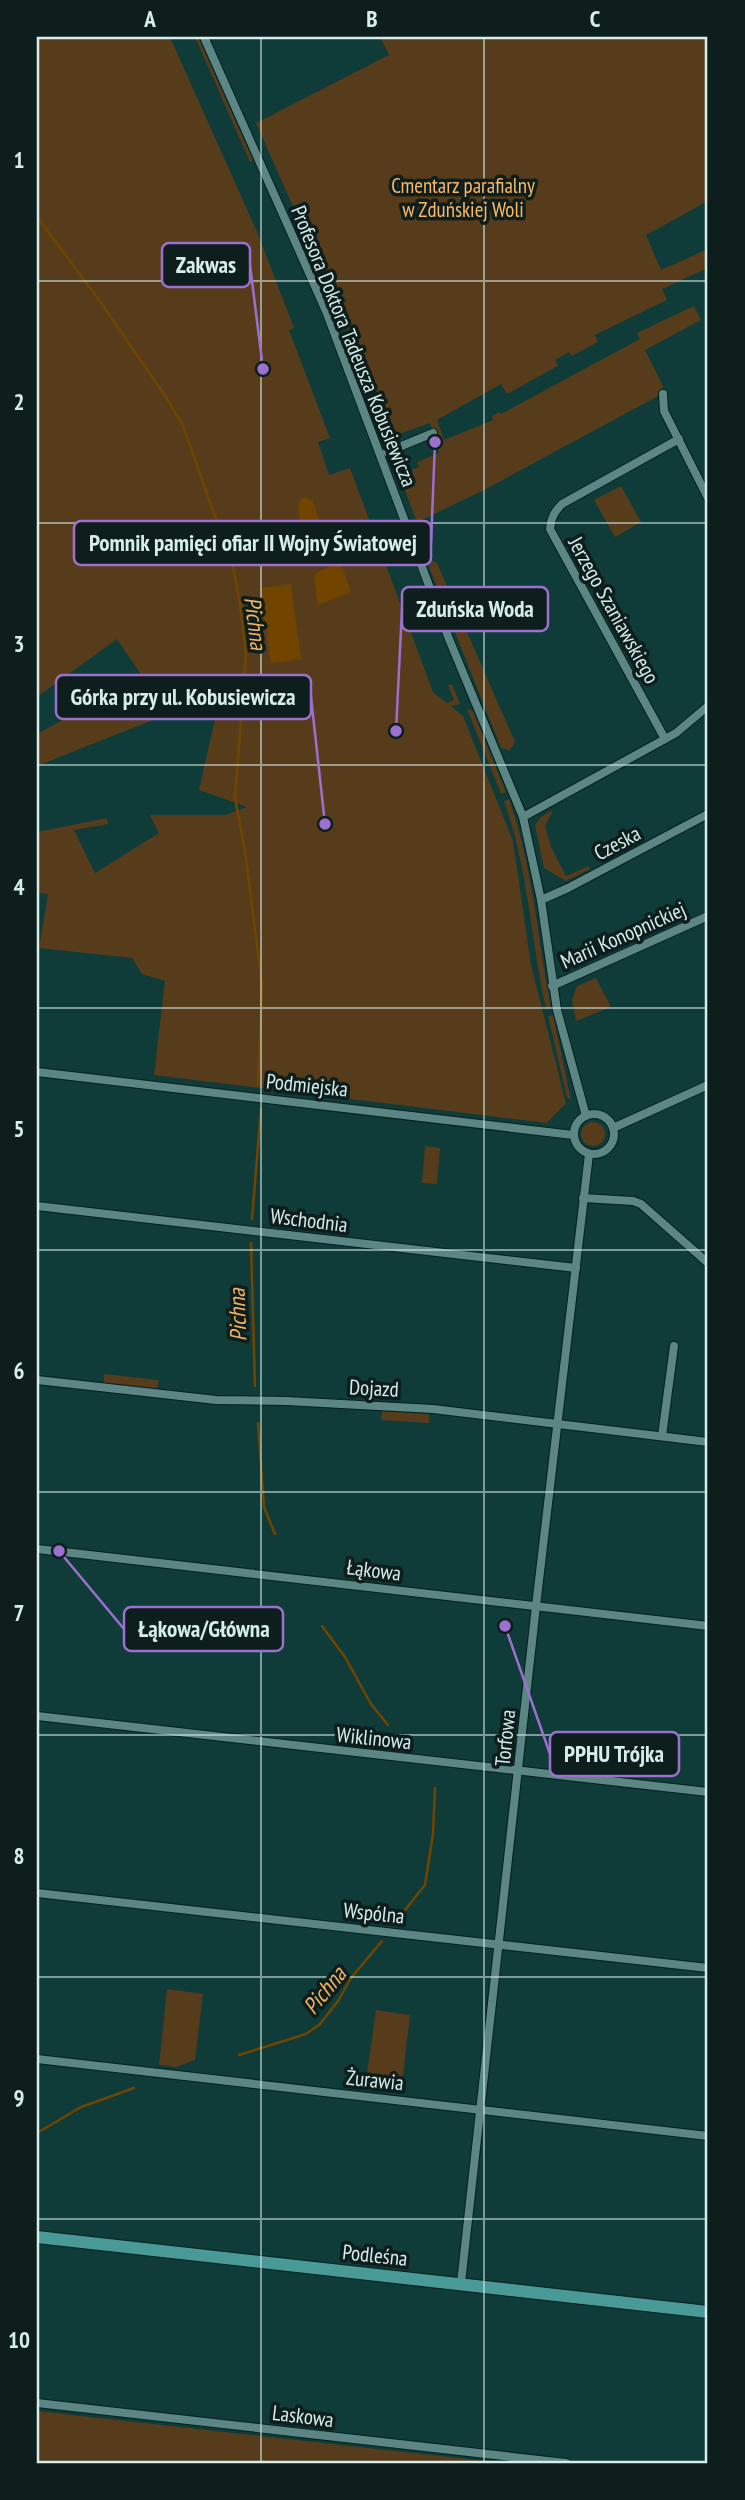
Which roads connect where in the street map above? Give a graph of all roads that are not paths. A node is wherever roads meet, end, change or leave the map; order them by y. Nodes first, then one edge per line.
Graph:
1 (204, 37) edge
2 (663, 394) dead end
3 (433, 433) dead end
4 (678, 439) junction
5 (387, 452) dead end
6 (708, 498) edge
7 (708, 706) edge
8 (665, 739) junction
9 (708, 814) edge
10 (523, 817) junction
11 (541, 900) junction
12 (708, 916) edge
13 (552, 986) junction
14 (37, 1072) edge
15 (708, 1085) edge
16 (586, 1116) junction
17 (613, 1128) junction
18 (573, 1135) junction
19 (590, 1154) junction
20 (583, 1198) junction
21 (37, 1206) edge
22 (708, 1262) edge
23 (576, 1268) junction
24 (674, 1346) dead end
25 (37, 1380) edge
26 (558, 1424) junction
27 (662, 1436) junction
28 (708, 1442) edge
29 (37, 1549) edge
30 (536, 1606) junction
31 (708, 1626) edge
32 (37, 1716) edge
33 (519, 1770) junction
34 (708, 1792) edge
35 (37, 1893) edge
36 (499, 1944) junction
37 (708, 1968) edge
38 (37, 2059) edge
39 (481, 2110) junction
40 (708, 2136) edge
41 (37, 2237) edge
42 (461, 2283) junction
43 (708, 2312) edge
44 (37, 2403) edge
45 (566, 2463) edge

1 - 10 street, Profesora Doktora Tadeusza Kobusiewicza
2 - 4 street
3 - 5 street
4 - 6 street
4 - 8 street, Jerzego Szaniawskiego
7 - 8 street
8 - 10 street
9 - 11 street, Czeska
10 - 11 street, Profesora Doktora Tadeusza Kobusiewicza
11 - 13 street, Profesora Doktora Tadeusza Kobusiewicza
12 - 13 street, Marii Konopnickiej
13 - 16 street, Profesora Doktora Tadeusza Kobusiewicza
14 - 18 street, Podmiejska
15 - 17 street
16 - 17 street
16 - 18 street
17 - 19 street
18 - 19 street
19 - 20 street, Torfowa
20 - 22 street
20 - 23 street, Torfowa
21 - 23 street, Wschodnia
23 - 26 street, Torfowa
24 - 27 street
25 - 26 street, Dojazd
26 - 27 street, Dojazd
26 - 30 street, Torfowa
27 - 28 street, Dojazd
29 - 30 street, Łąkowa
30 - 31 street, Łąkowa
30 - 33 street, Torfowa
32 - 33 street, Wiklinowa
33 - 34 street, Wiklinowa
33 - 36 street, Torfowa
35 - 36 street, Wspólna
36 - 37 street, Wspólna
36 - 39 street, Torfowa
38 - 39 street, Żurawia
39 - 40 street, Żurawia
39 - 42 street, Torfowa
41 - 42 street, Podleśna
42 - 43 street, Podleśna
44 - 45 street, Laskowa

